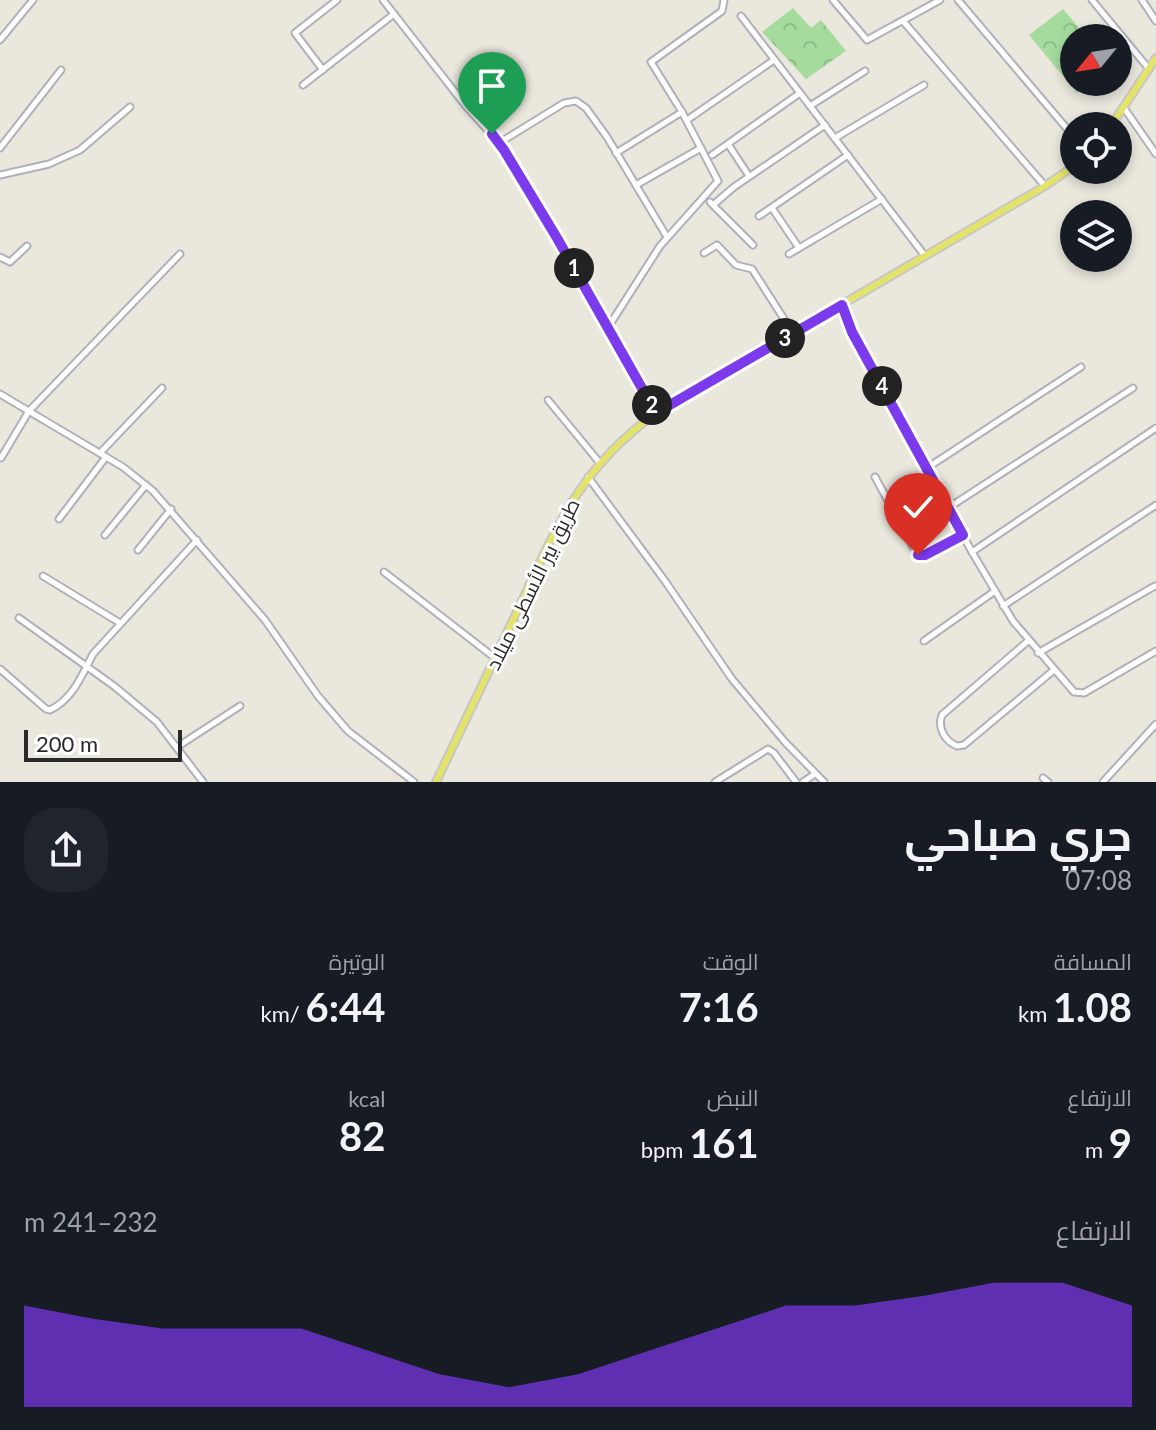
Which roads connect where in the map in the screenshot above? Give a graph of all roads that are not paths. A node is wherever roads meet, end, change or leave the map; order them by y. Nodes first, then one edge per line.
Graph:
1 (33, 0) edge
2 (337, 0) edge
3 (383, 0) edge
4 (724, 0) edge
5 (833, 0) edge
6 (940, 0) edge
7 (958, 0) edge
8 (1092, 0) edge
9 (1142, 0) edge
10 (394, 14) junction
11 (741, 16) dead end
12 (903, 21) junction
13 (1156, 21) edge
14 (0, 40) edge
15 (1156, 58) edge
16 (774, 60) junction
17 (1149, 69) junction
18 (61, 70) dead end
19 (323, 70) junction
20 (865, 71) dead end
21 (303, 85) dead end
22 (924, 85) dead end
23 (800, 93) junction
24 (810, 106) junction
25 (130, 107) dead end
26 (1124, 108) junction
27 (682, 112) junction
28 (1121, 112) edge
29 (687, 120) junction
30 (1060, 120) edge
31 (825, 125) junction
32 (835, 138) junction
33 (499, 143) junction
34 (728, 144) junction
35 (0, 148) edge
36 (701, 148) junction
37 (616, 153) junction
38 (1156, 154) edge
39 (712, 155) dead end
40 (848, 155) junction
41 (0, 175) edge
42 (749, 176) junction
43 (1060, 176) edge
44 (636, 186) junction
45 (1045, 186) junction
46 (882, 199) junction
47 (772, 208) junction
48 (759, 216) dead end
49 (667, 237) junction
50 (753, 245) dead end
51 (27, 246) dead end
52 (799, 248) junction
53 (704, 253) dead end
54 (180, 254) dead end
55 (789, 254) dead end
56 (925, 256) junction
57 (0, 257) edge
58 (842, 305) junction
59 (609, 326) junction
60 (793, 333) junction
61 (1081, 367) dead end
62 (162, 388) dead end
63 (1133, 388) dead end
64 (0, 394) edge
65 (548, 400) dead end
66 (29, 411) junction
67 (656, 413) junction
68 (1156, 428) edge
69 (103, 455) junction
70 (1, 458) edge
71 (599, 462) junction
72 (927, 468) junction
73 (588, 476) junction
74 (875, 477) dead end
75 (146, 485) junction
76 (1156, 505) edge
77 (948, 508) junction
78 (171, 509) junction
79 (59, 519) dead end
80 (105, 535) dead end
81 (963, 535) junction
82 (197, 540) junction
83 (138, 550) dead end
84 (972, 552) junction
85 (384, 572) dead end
86 (43, 576) dead end
87 (1155, 586) edge
88 (995, 591) junction
89 (1003, 606) junction
90 (19, 618) dead end
91 (120, 623) junction
92 (924, 641) dead end
93 (1028, 641) junction
94 (1156, 651) edge
95 (1038, 653) junction
96 (495, 658) junction
97 (88, 668) junction
98 (1054, 670) junction
99 (2, 671) edge
100 (0, 679) edge
101 (240, 706) dead end
102 (1156, 724) edge
103 (177, 747) junction
104 (816, 774) junction
105 (203, 782) edge
106 (414, 782) edge
107 (436, 782) edge
108 (715, 782) edge
109 (796, 782) edge
110 (803, 782) edge
111 (824, 782) edge
112 (1103, 782) edge

1 - 14 street
2 - 19 street
3 - 10 street
4 - 27 street
5 - 12 street
6 - 12 street
7 - 30 street
8 - 17 street
9 - 13 street
10 - 19 street
10 - 33 street
11 - 16 street
12 - 45 street
15 - 17 main road
16 - 23 street
16 - 29 street
17 - 26 main road
18 - 35 street
19 - 21 street
20 - 24 street
22 - 32 street
23 - 24 street
23 - 34 street
24 - 31 street
25 - 41 street
26 - 28 main road
26 - 38 street
27 - 29 street
27 - 37 street
29 - 36 street
31 - 32 street
31 - 42 street
32 - 40 street
33 - 37 street
33 - 59 street
34 - 39 street
34 - 42 street
36 - 44 street
36 - 49 street
37 - 44 street
40 - 46 street
40 - 47 street
42 - 50 street
43 - 45 main road, طريق بير الأسطى ميلاد
44 - 49 street
45 - 56 main road, طريق بير الأسطى ميلاد
46 - 52 street
46 - 56 street
47 - 48 street
47 - 52 street
49 - 59 street
51 - 57 street
52 - 55 street
53 - 60 street
54 - 66 street
56 - 58 main road, طريق بير الأسطى ميلاد
58 - 60 main road, طريق بير الأسطى ميلاد
58 - 72 street
59 - 67 street
60 - 67 main road, طريق بير الأسطى ميلاد
61 - 72 street
62 - 69 street
63 - 77 street
64 - 66 street
65 - 71 street
66 - 69 street
66 - 70 street
67 - 71 main road, طريق بير الأسطى ميلاد
68 - 84 street
69 - 75 street
69 - 79 street
71 - 73 main road, طريق بير الأسطى ميلاد
72 - 77 street
73 - 96 main road, طريق بير الأسطى ميلاد
73 - 104 street
74 - 81 street
75 - 78 street
75 - 80 street
76 - 89 street
77 - 81 street
78 - 82 street
78 - 83 street
81 - 84 street
82 - 91 street
82 - 106 street
84 - 88 street
85 - 96 street
86 - 91 street
87 - 95 street
88 - 89 street
88 - 92 street
89 - 93 street
90 - 97 street
91 - 97 street
93 - 95 street
93 - 98 street
94 - 98 street
95 - 98 street
96 - 107 main road, طريق بير الأسطى ميلاد
97 - 99 street
97 - 103 street
99 - 100 street
101 - 103 street
102 - 112 street
103 - 105 street
104 - 110 street
104 - 111 street
108 - 109 street

